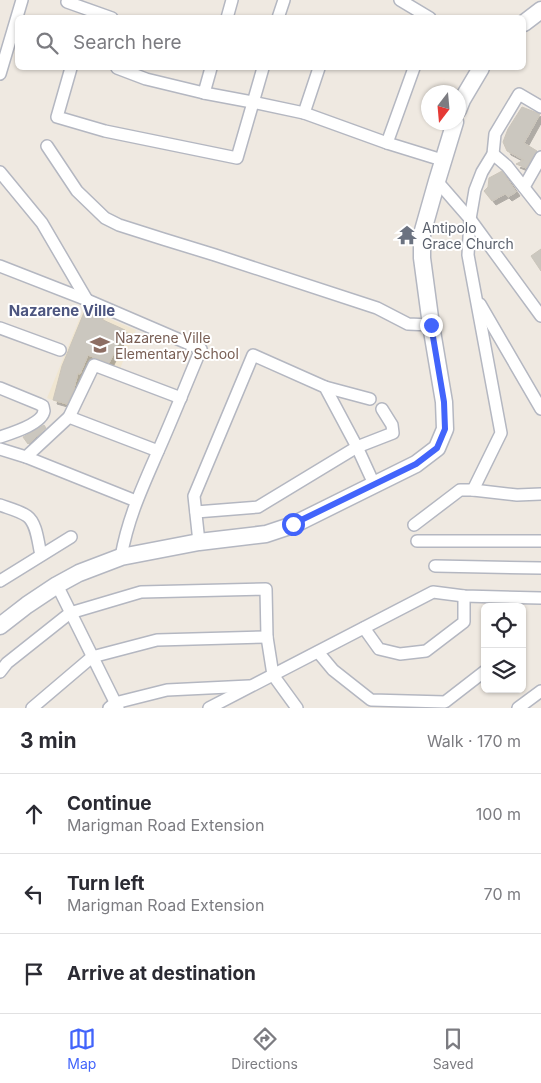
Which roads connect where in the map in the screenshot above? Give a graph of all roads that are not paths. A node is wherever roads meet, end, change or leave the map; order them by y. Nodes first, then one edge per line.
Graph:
1 (22, 0) edge
2 (232, 0) edge
3 (284, 0) edge
4 (400, 0) edge
5 (67, 2) dead end
6 (90, 9) edge
7 (541, 10) edge
8 (18, 15) edge
9 (105, 15) edge
10 (227, 15) edge
11 (279, 15) edge
12 (425, 15) edge
13 (526, 21) edge
14 (15, 24) edge
15 (70, 70) edge
16 (123, 70) edge
17 (210, 70) edge
18 (262, 70) edge
19 (319, 70) edge
20 (413, 70) edge
21 (481, 70) edge
22 (0, 74) edge
23 (204, 93) junction
24 (466, 94) edge
25 (252, 102) junction
26 (541, 107) edge
27 (304, 113) junction
28 (451, 130) edge
29 (386, 143) junction
30 (47, 146) dead end
31 (493, 154) junction
32 (541, 157) edge
33 (442, 160) junction
34 (0, 172) edge
35 (436, 181) junction
36 (524, 187) junction
37 (541, 209) edge
38 (470, 219) junction
39 (0, 266) edge
40 (475, 295) junction
41 (87, 300) junction
42 (541, 316) edge
43 (431, 325) junction
44 (0, 328) edge
45 (60, 350) dead end
46 (325, 387) junction
47 (0, 388) edge
48 (181, 398) junction
49 (370, 399) dead end
50 (382, 409) dead end
51 (541, 409) edge
52 (70, 417) junction
53 (0, 437) edge
54 (0, 448) edge
55 (357, 448) junction
56 (158, 451) junction
57 (26, 457) junction
58 (374, 484) junction
59 (473, 490) junction
60 (541, 494) edge
61 (136, 501) junction
62 (0, 505) edge
63 (196, 512) junction
64 (414, 525) dead end
65 (71, 537) dead end
66 (417, 541) dead end
67 (541, 541) edge
68 (199, 542) junction
69 (41, 554) junction
70 (121, 557) junction
71 (435, 566) dead end
72 (541, 568) edge
73 (0, 580) edge
74 (57, 585) junction
75 (464, 596) junction
76 (541, 598) edge
77 (514, 602) edge
78 (70, 613) junction
79 (0, 624) edge
80 (364, 628) junction
81 (267, 638) junction
82 (318, 652) junction
83 (92, 657) junction
84 (0, 672) edge
85 (273, 674) junction
86 (481, 674) edge
87 (253, 685) junction
88 (541, 691) edge
89 (114, 706) edge
90 (32, 708) edge
91 (209, 708) edge
92 (296, 708) edge
93 (518, 708) edge

1 - 8 street
2 - 10 street
3 - 11 street
4 - 12 street
5 - 6 street
6 - 9 street
7 - 13 street
14 - 22 street
15 - 25 street
16 - 23 street
17 - 23 street
18 - 25 street
19 - 27 street
20 - 29 street
21 - 24 street
23 - 25 street
25 - 27 street
26 - 31 street
27 - 29 street
28 - 33 street
29 - 33 street
30 - 43 street
31 - 36 street
31 - 38 street
32 - 36 street
33 - 35 street
34 - 41 street
35 - 38 street
35 - 43 street
36 - 37 street
38 - 40 street
38 - 42 street
39 - 41 street
40 - 51 street
40 - 59 street
41 - 48 street
43 - 58 street
44 - 45 street
46 - 49 street
46 - 55 street
46 - 63 street
47 - 53 street
48 - 52 street
48 - 56 street
50 - 55 street
52 - 56 street
52 - 57 street
54 - 57 street
55 - 58 street
55 - 63 street
56 - 61 street
57 - 61 street
58 - 68 street
59 - 60 street
59 - 64 street
61 - 70 street
62 - 69 street
63 - 68 street
65 - 69 street
66 - 67 street
68 - 70 street
69 - 73 street
70 - 74 street
71 - 72 street
74 - 78 street
74 - 79 street
75 - 77 street
75 - 80 street
75 - 80 street
76 - 77 street
78 - 81 street
78 - 83 street
78 - 84 street
80 - 82 street
81 - 83 street
81 - 85 street
82 - 85 street
82 - 86 street
83 - 89 street
83 - 90 street
85 - 87 street
85 - 92 street
87 - 89 street
87 - 91 street
88 - 93 street

